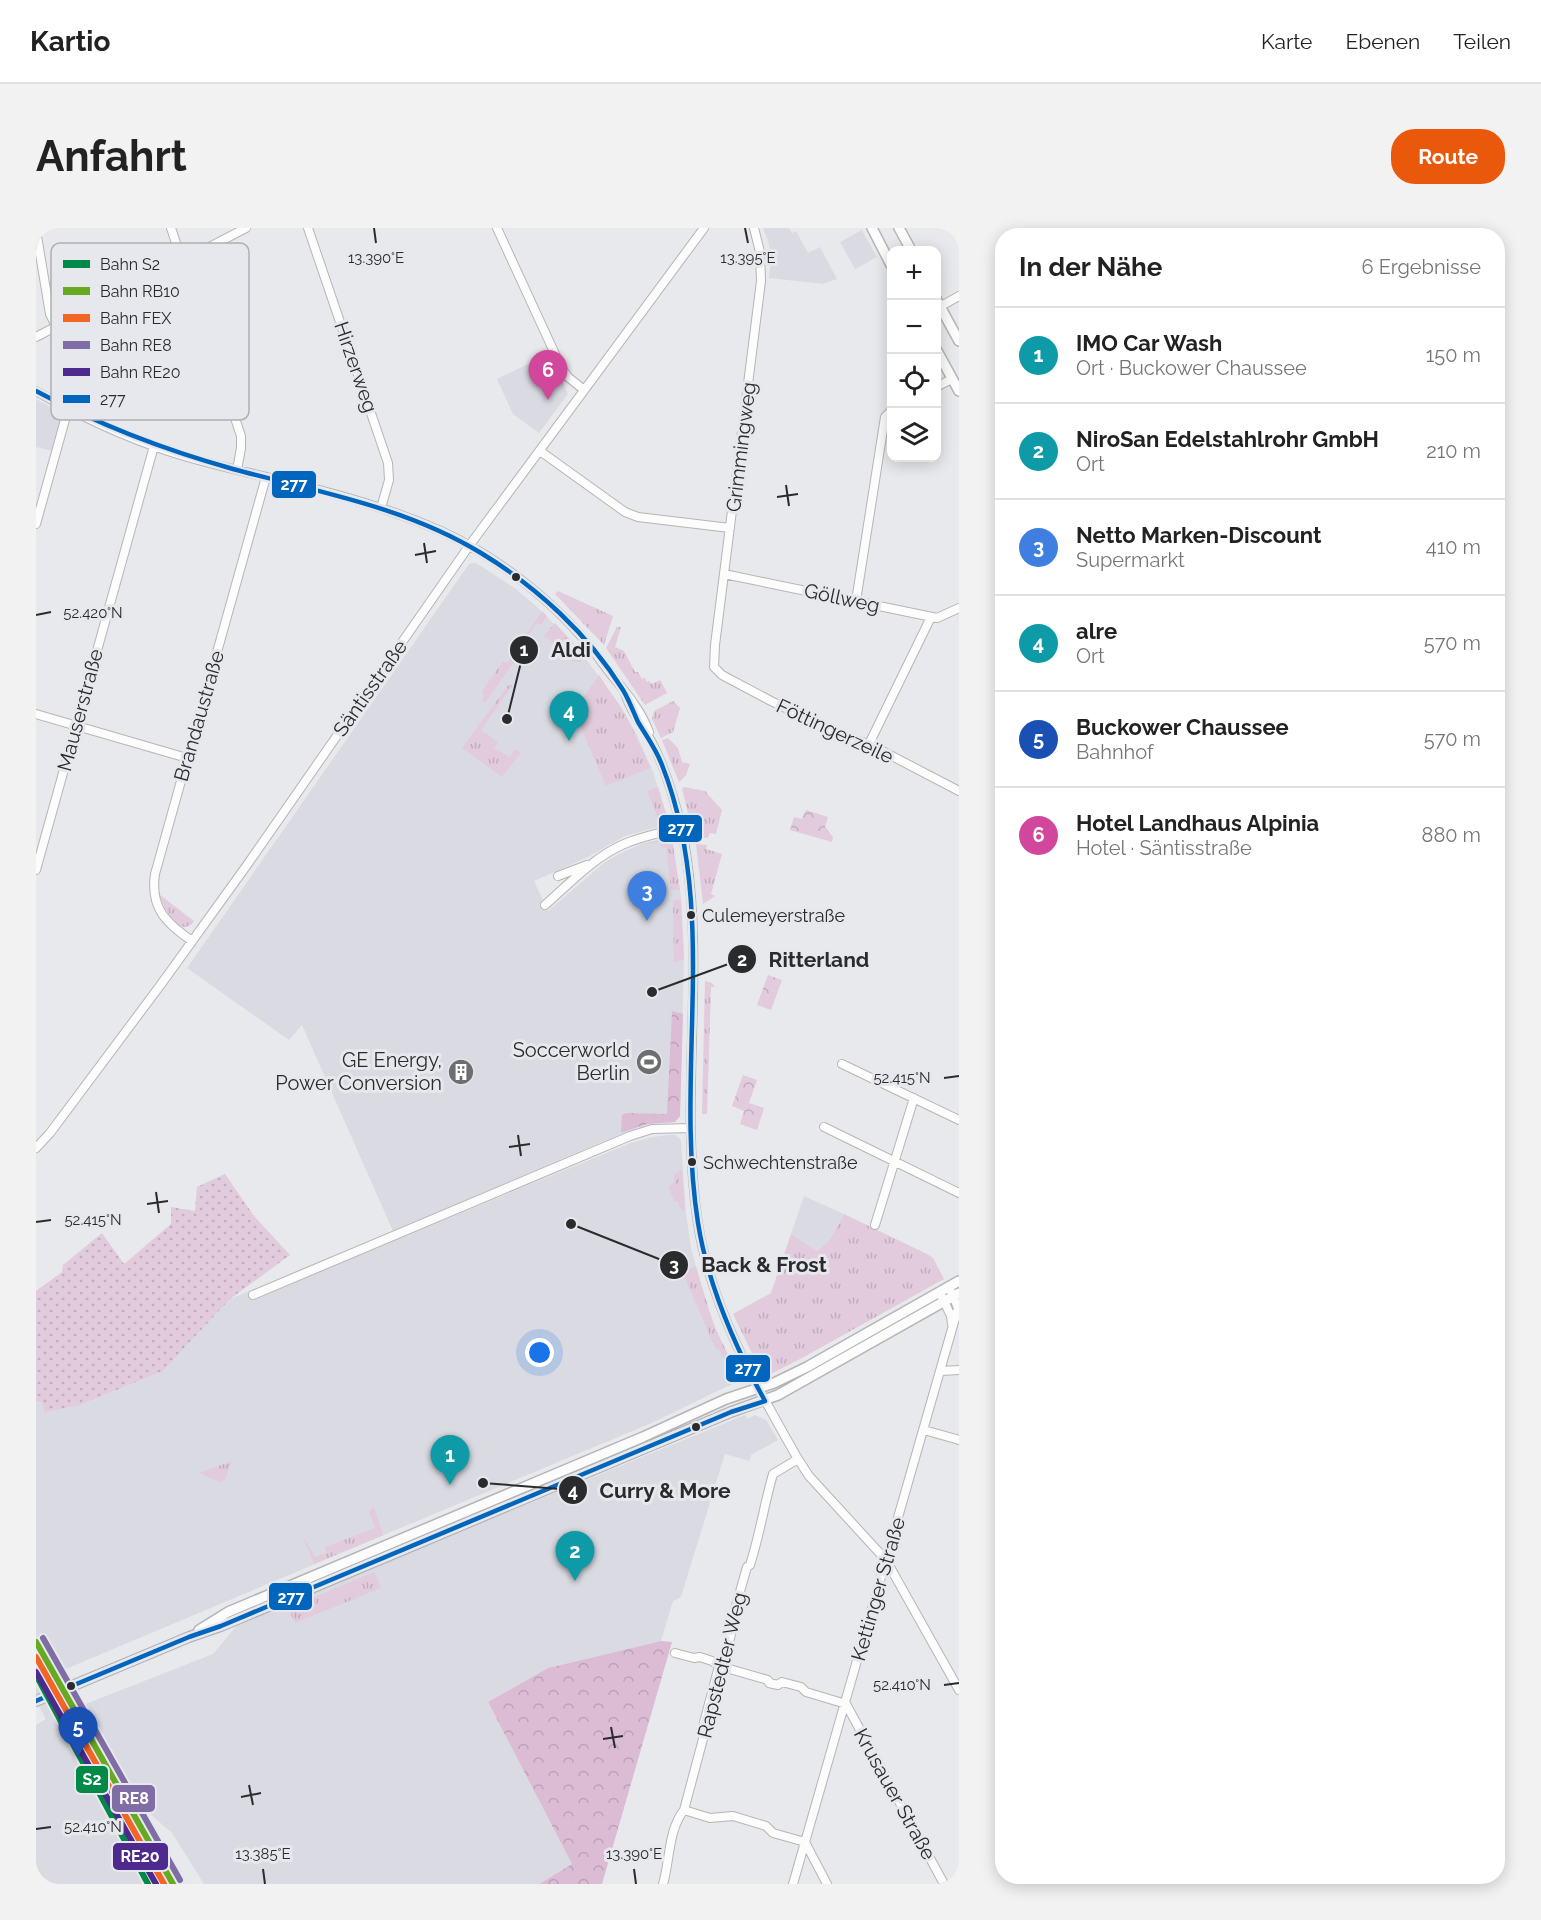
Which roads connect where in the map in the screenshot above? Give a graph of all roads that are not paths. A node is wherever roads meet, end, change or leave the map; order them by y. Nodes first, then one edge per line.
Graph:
1 (171, 228) edge
2 (246, 228) edge
3 (308, 228) edge
4 (497, 228) edge
5 (704, 228) edge
6 (754, 228) edge
7 (872, 228) edge
8 (899, 228) edge
9 (36, 230) edge
10 (176, 243) edge
11 (217, 243) edge
12 (909, 246) edge
13 (887, 257) edge
14 (959, 296) edge
15 (941, 302) edge
16 (941, 308) edge
17 (51, 316) edge
18 (51, 329) edge
19 (36, 337) edge
20 (959, 341) edge
21 (939, 354) edge
22 (952, 378) junction
23 (941, 384) edge
24 (584, 390) junction
25 (36, 391) edge
26 (959, 391) edge
27 (51, 399) edge
28 (887, 415) edge
29 (65, 420) edge
30 (91, 420) edge
31 (236, 420) edge
32 (154, 446) junction
33 (540, 451) junction
34 (237, 470) junction
35 (266, 477) junction
36 (381, 508) junction
37 (36, 524) edge
38 (730, 528) junction
39 (469, 546) junction
40 (724, 574) junction
41 (856, 601) junction
42 (959, 608) edge
43 (931, 617) junction
44 (714, 667) joint
45 (36, 714) edge
46 (76, 725) junction
47 (869, 744) junction
48 (187, 759) junction
49 (959, 791) edge
50 (681, 828) junction
51 (594, 862) junction
52 (36, 870) edge
53 (558, 876) dead end
54 (545, 905) dead end
55 (192, 941) junction
56 (842, 1064) dead end
57 (914, 1098) junction
58 (959, 1120) edge
59 (824, 1127) dead end
60 (691, 1128) junction
61 (36, 1148) edge
62 (895, 1161) junction
63 (959, 1192) edge
64 (875, 1225) dead end
65 (959, 1281) edge
66 (949, 1287) junction
67 (939, 1292) junction
68 (253, 1295) dead end
69 (957, 1295) edge
70 (944, 1302) junction
71 (953, 1329) junction
72 (959, 1370) edge
73 (941, 1371) junction
74 (757, 1387) junction
75 (765, 1401) junction
76 (924, 1430) junction
77 (959, 1440) edge
78 (798, 1459) junction
79 (886, 1560) junction
80 (189, 1636) junction
81 (675, 1653) dead end
82 (719, 1666) junction
83 (959, 1690) edge
84 (36, 1701) edge
85 (846, 1704) junction
86 (684, 1810) junction
87 (805, 1842) junction
88 (663, 1884) edge
89 (793, 1884) edge
90 (827, 1884) edge
91 (944, 1884) edge

1 - 10 street
2 - 11 street
3 - 36 street, Hirzerweg
4 - 24 street
5 - 24 street, Säntisstraße
6 - 38 street, Grimmingweg
7 - 13 main road
8 - 12 main road
9 - 17 street
14 - 15 street
16 - 20 main road
18 - 19 street
21 - 22 main road
22 - 23 street
22 - 26 main road
24 - 33 street, Säntisstraße
25 - 27 street
28 - 41 street
29 - 37 street
30 - 32 street
31 - 34 street
32 - 34 street
32 - 46 street, Mauserstraße
33 - 38 street
33 - 39 street, Säntisstraße
34 - 35 street
35 - 36 street
35 - 48 street, Brandaustraße
36 - 39 street
38 - 40 street, Grimmingweg
39 - 50 street
39 - 55 street, Säntisstraße
40 - 41 street, Göllweg
40 - 44 street, Grimmingweg
41 - 43 street, Göllweg
42 - 43 street, Göllweg
43 - 47 street
44 - 47 street, Föttingerzeile
45 - 46 street
46 - 48 street
46 - 52 street, Mauserstraße
47 - 49 street, Föttingerzeile
48 - 55 street, Brandaustraße
50 - 51 street
50 - 60 street
51 - 53 street
51 - 54 street
55 - 61 street, Säntisstraße
56 - 57 street
57 - 58 street
57 - 62 street
59 - 62 street
60 - 68 street
60 - 74 street
62 - 63 street
62 - 64 street
65 - 66 main road
66 - 67 main road
66 - 69 street, Kettinger Straße
67 - 70 street
67 - 74 main road
69 - 70 main road
69 - 71 street, Kettinger Straße
70 - 71 street
70 - 75 main road
71 - 73 street, Kettinger Straße
72 - 73 street
73 - 76 street, Kettinger Straße
74 - 75 street
74 - 80 main road
75 - 78 street
75 - 80 main road
76 - 77 street
76 - 79 street, Kettinger Straße
78 - 79 street
78 - 82 street, Rapstedter Weg
79 - 83 street
79 - 85 street, Kettinger Straße
80 - 84 main road
81 - 82 street
82 - 85 street
82 - 86 street, Rapstedter Weg
85 - 87 street, Kettinger Straße
85 - 91 street, Krusauer Straße
86 - 87 street
86 - 88 street, Rapstedter Weg
87 - 89 street, Kettinger Straße
87 - 90 street

